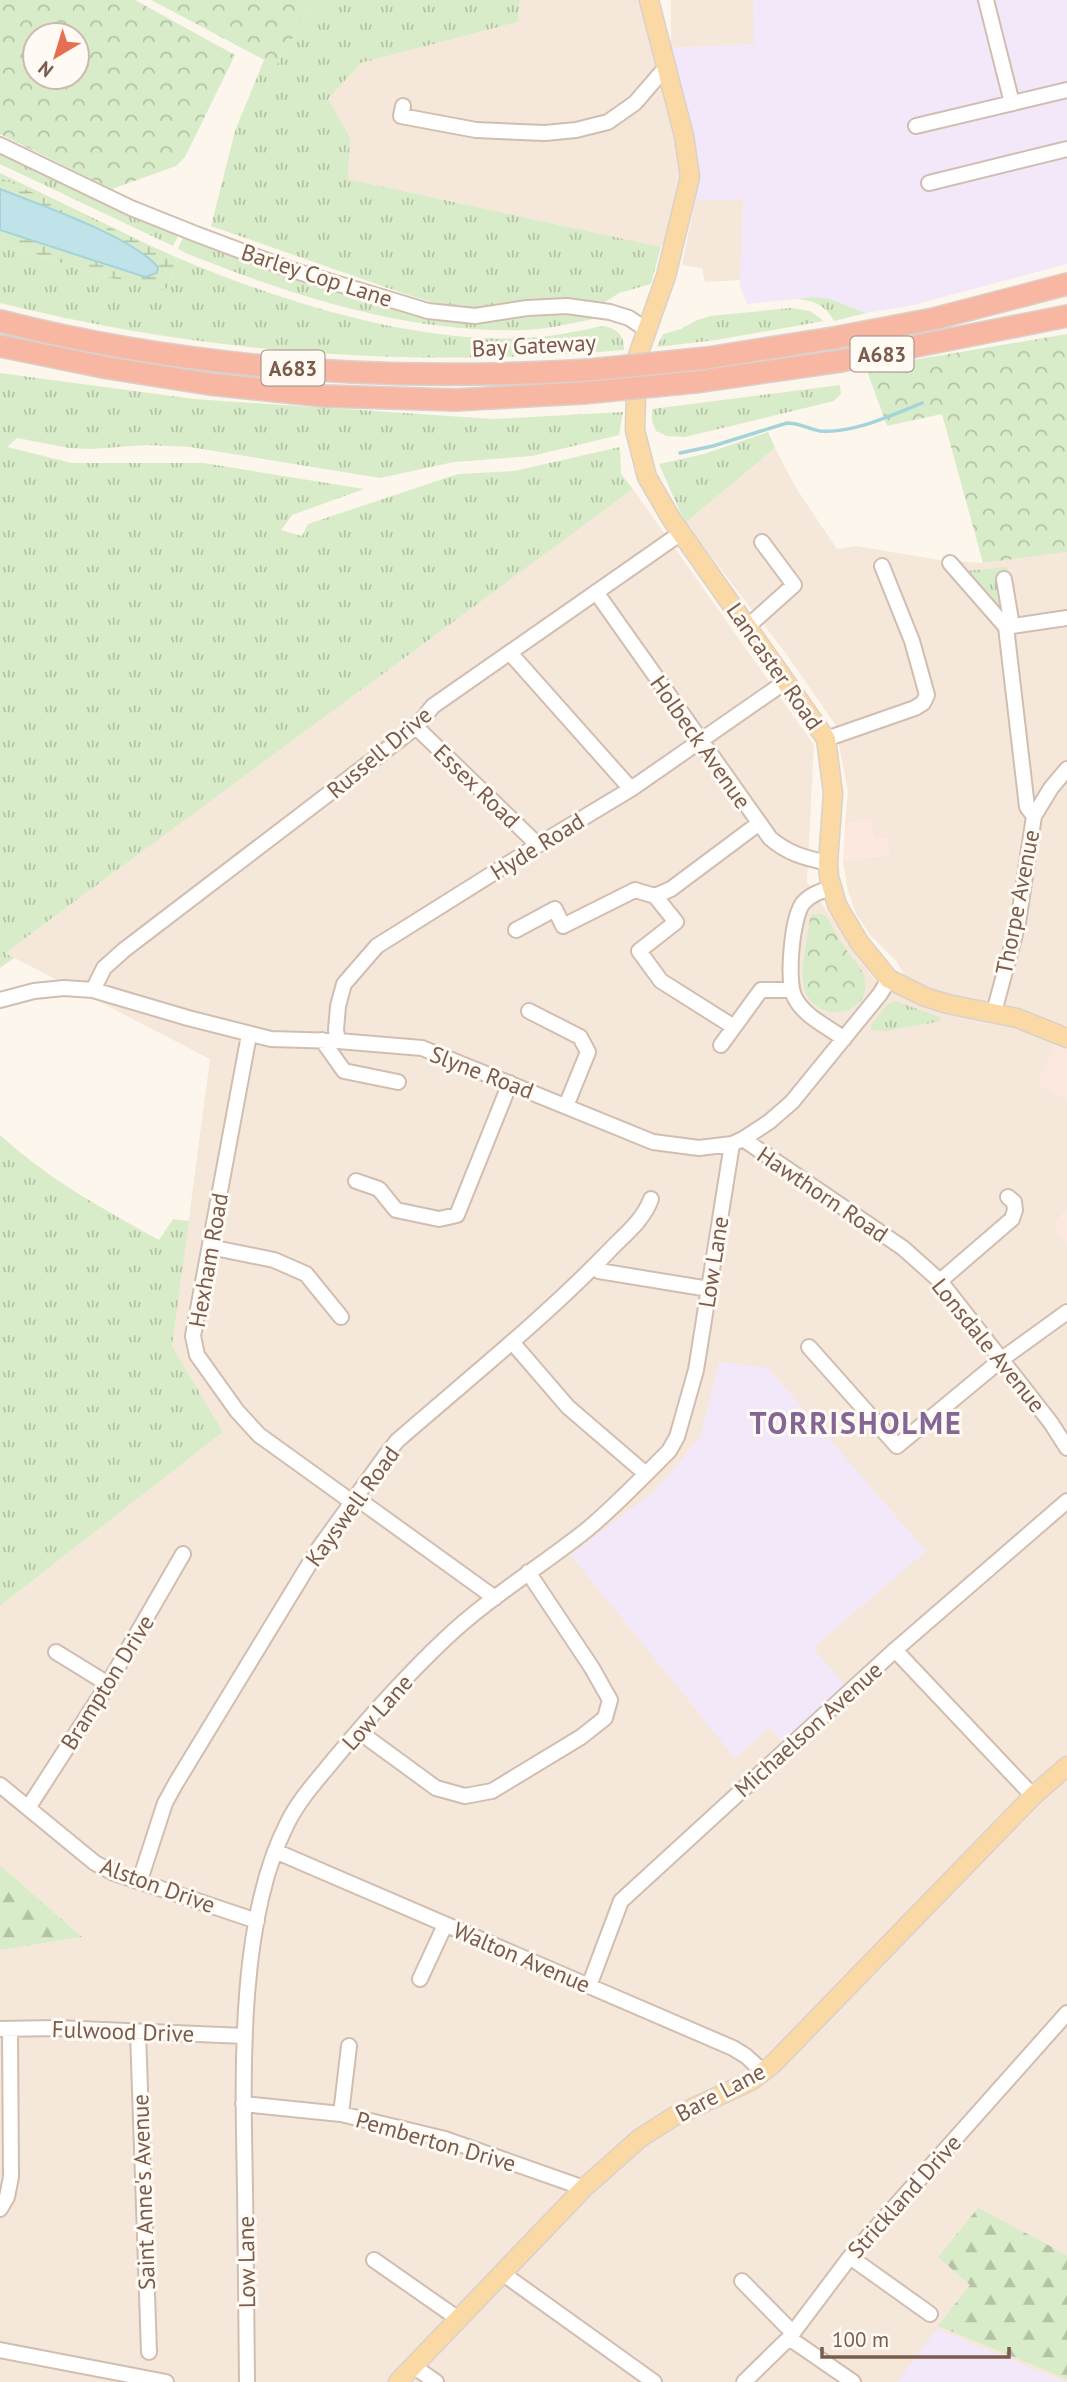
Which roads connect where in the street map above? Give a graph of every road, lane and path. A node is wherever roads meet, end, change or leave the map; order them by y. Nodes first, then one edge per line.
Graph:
1 (649, 0) edge
2 (986, 0) edge
3 (666, 67) junction
4 (1067, 90) edge
5 (1012, 103) junction
6 (401, 116) dead end
7 (916, 126) dead end
8 (0, 145) edge
9 (1067, 149) edge
10 (929, 183) dead end
11 (1067, 284) edge
12 (1067, 316) edge
13 (0, 321) edge
14 (645, 335) junction
15 (0, 346) edge
16 (681, 533) junction
17 (762, 542) dead end
18 (950, 563) dead end
19 (882, 566) dead end
20 (1004, 579) dead end
21 (596, 592) junction
22 (1067, 618) edge
23 (1009, 626) junction
24 (747, 628) junction
25 (510, 653) junction
26 (785, 682) junction
27 (416, 727) junction
28 (826, 739) junction
29 (700, 741) junction
30 (1067, 769) edge
31 (631, 789) junction
32 (1034, 816) junction
33 (758, 824) junction
34 (538, 845) junction
35 (828, 863) junction
36 (832, 888) junction
37 (655, 896) junction
38 (516, 930) dead end
39 (889, 979) junction
40 (93, 990) junction
41 (791, 990) junction
42 (0, 1000) edge
43 (529, 1011) dead end
44 (994, 1012) junction
45 (734, 1027) junction
46 (249, 1035) junction
47 (1067, 1038) edge
48 (322, 1040) junction
49 (844, 1040) junction
50 (338, 1041) junction
51 (721, 1045) dead end
52 (398, 1082) dead end
53 (510, 1083) junction
54 (566, 1106) junction
55 (738, 1142) junction
56 (356, 1181) dead end
57 (1008, 1197) dead end
58 (651, 1199) dead end
59 (210, 1247) junction
60 (903, 1248) joint
61 (594, 1267) junction
62 (940, 1281) junction
63 (709, 1289) junction
64 (1067, 1312) edge
65 (341, 1317) dead end
66 (512, 1342) junction
67 (809, 1347) dead end
68 (1002, 1359) junction
69 (1067, 1448) edge
70 (646, 1474) junction
71 (354, 1499) junction
72 (1067, 1501) edge
73 (184, 1555) dead end
74 (528, 1572) junction
75 (495, 1598) junction
76 (895, 1650) junction
77 (56, 1652) dead end
78 (108, 1684) junction
79 (358, 1731) junction
80 (1067, 1766) edge
81 (0, 1785) edge
82 (1033, 1796) junction
83 (27, 1808) junction
84 (275, 1851) junction
85 (140, 1880) junction
86 (257, 1921) junction
87 (445, 1925) junction
88 (420, 1979) dead end
89 (589, 1986) junction
90 (1067, 2013) edge
91 (5, 2029) edge
92 (138, 2032) junction
93 (245, 2036) junction
94 (349, 2046) dead end
95 (763, 2072) junction
96 (243, 2104) junction
97 (341, 2114) junction
98 (584, 2188) junction
99 (0, 2208) edge
100 (850, 2257) junction
101 (374, 2260) dead end
102 (502, 2273) junction
103 (742, 2281) dead end
104 (930, 2314) dead end
105 (457, 2318) junction
106 (791, 2336) junction
107 (0, 2350) edge
108 (149, 2352) dead end
109 (413, 2366) junction
110 (166, 2382) edge
111 (247, 2382) edge
112 (398, 2382) edge
113 (436, 2382) edge
114 (654, 2382) edge
115 (744, 2382) edge
116 (853, 2382) edge

1 - 3 main road, Lancaster Road
2 - 5 street
3 - 6 street
3 - 14 main road, Lancaster Road
4 - 5 street
5 - 7 street
8 - 14 street, Barley Cop Lane
9 - 10 street
11 - 13 highway, Bay Gateway / A683, bridge
12 - 15 highway, A683, bridge
14 - 16 main road, Lancaster Road
16 - 21 street, Russell Drive
16 - 24 main road, Lancaster Road
17 - 24 street
18 - 23 street
19 - 28 street
20 - 23 street, Thorpe Avenue
21 - 25 street, Russell Drive
21 - 29 street, Holbeck Avenue
22 - 23 street
23 - 32 street, Thorpe Avenue
24 - 26 main road, Lancaster Road
25 - 27 street, Russell Drive
25 - 31 street
26 - 28 main road, Lancaster Road
26 - 29 street, Hyde Road
27 - 34 street, Essex Road
27 - 40 street, Russell Drive
28 - 35 main road, Lancaster Road
29 - 31 street, Hyde Road
29 - 33 street, Holbeck Avenue
30 - 32 street
31 - 34 street, Hyde Road
32 - 44 street, Thorpe Avenue
33 - 35 street, Holbeck Avenue
33 - 37 street
34 - 50 street, Hyde Road
35 - 36 main road, Lancaster Road
36 - 39 main road, Lancaster Road
36 - 41 street
37 - 38 street
37 - 45 street
39 - 44 main road, Lancaster Road
39 - 49 street, Slyne Road
40 - 42 street, Slyne Road
40 - 46 street, Slyne Road
41 - 45 street
41 - 49 street
43 - 54 street
44 - 47 main road, Lancaster Road
45 - 51 street
46 - 48 street, Slyne Road
46 - 59 street, Hexham Road
48 - 50 street, Slyne Road
48 - 52 street
49 - 55 street, Slyne Road
50 - 53 street, Slyne Road
53 - 54 street, Slyne Road
53 - 56 street
54 - 55 street, Slyne Road
55 - 60 street, Hawthorn Road
55 - 63 street, Low Lane
57 - 62 street
58 - 61 street, Kayswell Road
59 - 65 street
59 - 71 street, Hexham Road
60 - 62 street, Lonsdale Avenue
61 - 63 street
61 - 66 street, Kayswell Road
62 - 68 street, Lonsdale Avenue
63 - 70 street, Low Lane
64 - 68 street
66 - 70 street
66 - 71 street, Kayswell Road
67 - 68 street
68 - 69 street, Lonsdale Avenue
70 - 74 street, Low Lane
71 - 75 street, Hexham Road
71 - 85 street, Kayswell Road
72 - 76 street, Michaelson Avenue
73 - 78 street, Brampton Drive
74 - 75 street, Low Lane
74 - 79 street
75 - 79 street, Low Lane
76 - 82 street
76 - 89 street, Michaelson Avenue
77 - 78 street
78 - 83 street, Brampton Drive
79 - 84 street, Low Lane
80 - 82 main road, Bare Lane
81 - 83 street, Alston Drive
82 - 95 main road, Bare Lane
83 - 85 street, Alston Drive
84 - 86 street, Low Lane
84 - 87 street, Walton Avenue
85 - 86 street, Alston Drive
86 - 93 street, Low Lane
87 - 88 street
87 - 89 street, Walton Avenue
89 - 95 street, Walton Avenue
90 - 100 street, Strickland Drive
91 - 92 street, Fulwood Drive
91 - 99 street
92 - 93 street, Fulwood Drive
92 - 108 street, Saint Anne's Avenue
93 - 96 street, Low Lane
94 - 97 street
95 - 98 main road, Bare Lane
96 - 97 street, Pemberton Drive
96 - 111 street, Low Lane
97 - 98 street, Pemberton Drive
98 - 102 main road, Bare Lane
100 - 104 street
100 - 106 street, Strickland Drive
101 - 105 street
102 - 105 main road, Bare Lane
102 - 114 street
103 - 106 street
105 - 109 main road, Bare Lane
106 - 115 street, Strickland Drive
106 - 116 street
107 - 110 street
109 - 112 main road, Bare Lane
109 - 113 street

